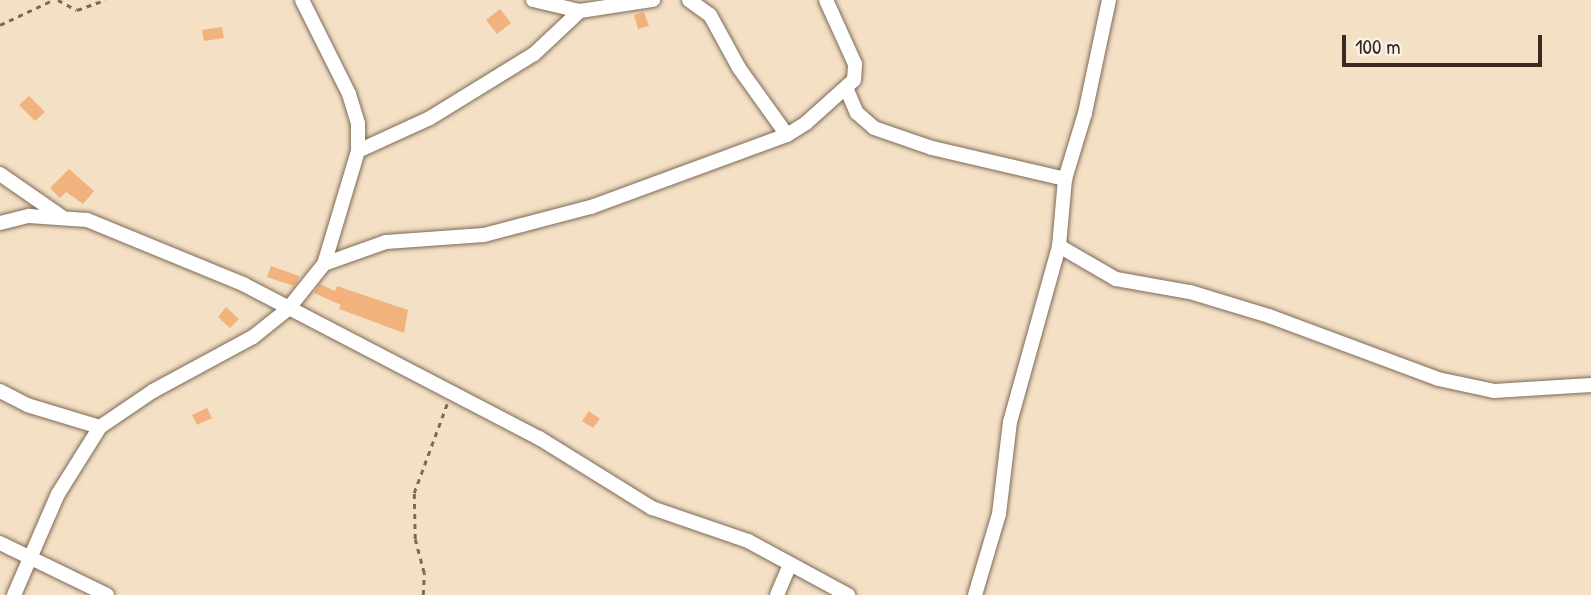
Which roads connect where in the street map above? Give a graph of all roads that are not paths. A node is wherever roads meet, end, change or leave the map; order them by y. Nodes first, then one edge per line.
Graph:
1 (302, 0) edge
2 (533, 0) edge
3 (653, 0) edge
4 (689, 0) edge
5 (826, 0) edge
6 (1109, 0) edge
7 (580, 11) junction
8 (847, 90) junction
9 (787, 135) junction
10 (358, 151) junction
11 (0, 174) edge
12 (1065, 179) junction
13 (62, 216) junction
14 (0, 223) edge
15 (1059, 246) junction
16 (324, 264) junction
17 (288, 309) junction
18 (1591, 385) edge
19 (0, 391) edge
20 (100, 427) junction
21 (0, 543) edge
22 (30, 559) junction
23 (790, 565) junction
24 (14, 595) edge
25 (107, 595) edge
26 (777, 595) edge
27 (848, 595) edge
28 (975, 595) edge

1 - 10 street
2 - 7 street
3 - 7 street
4 - 9 street
5 - 8 street
6 - 12 street
7 - 10 street
8 - 9 street
8 - 12 street
9 - 16 street
10 - 16 street
11 - 13 street
12 - 15 street
13 - 14 street
13 - 17 street
15 - 18 street
15 - 28 street
16 - 17 street
17 - 20 street
17 - 23 street
19 - 20 street
20 - 22 street
21 - 22 street
22 - 24 street
22 - 25 street
23 - 26 street
23 - 27 street

